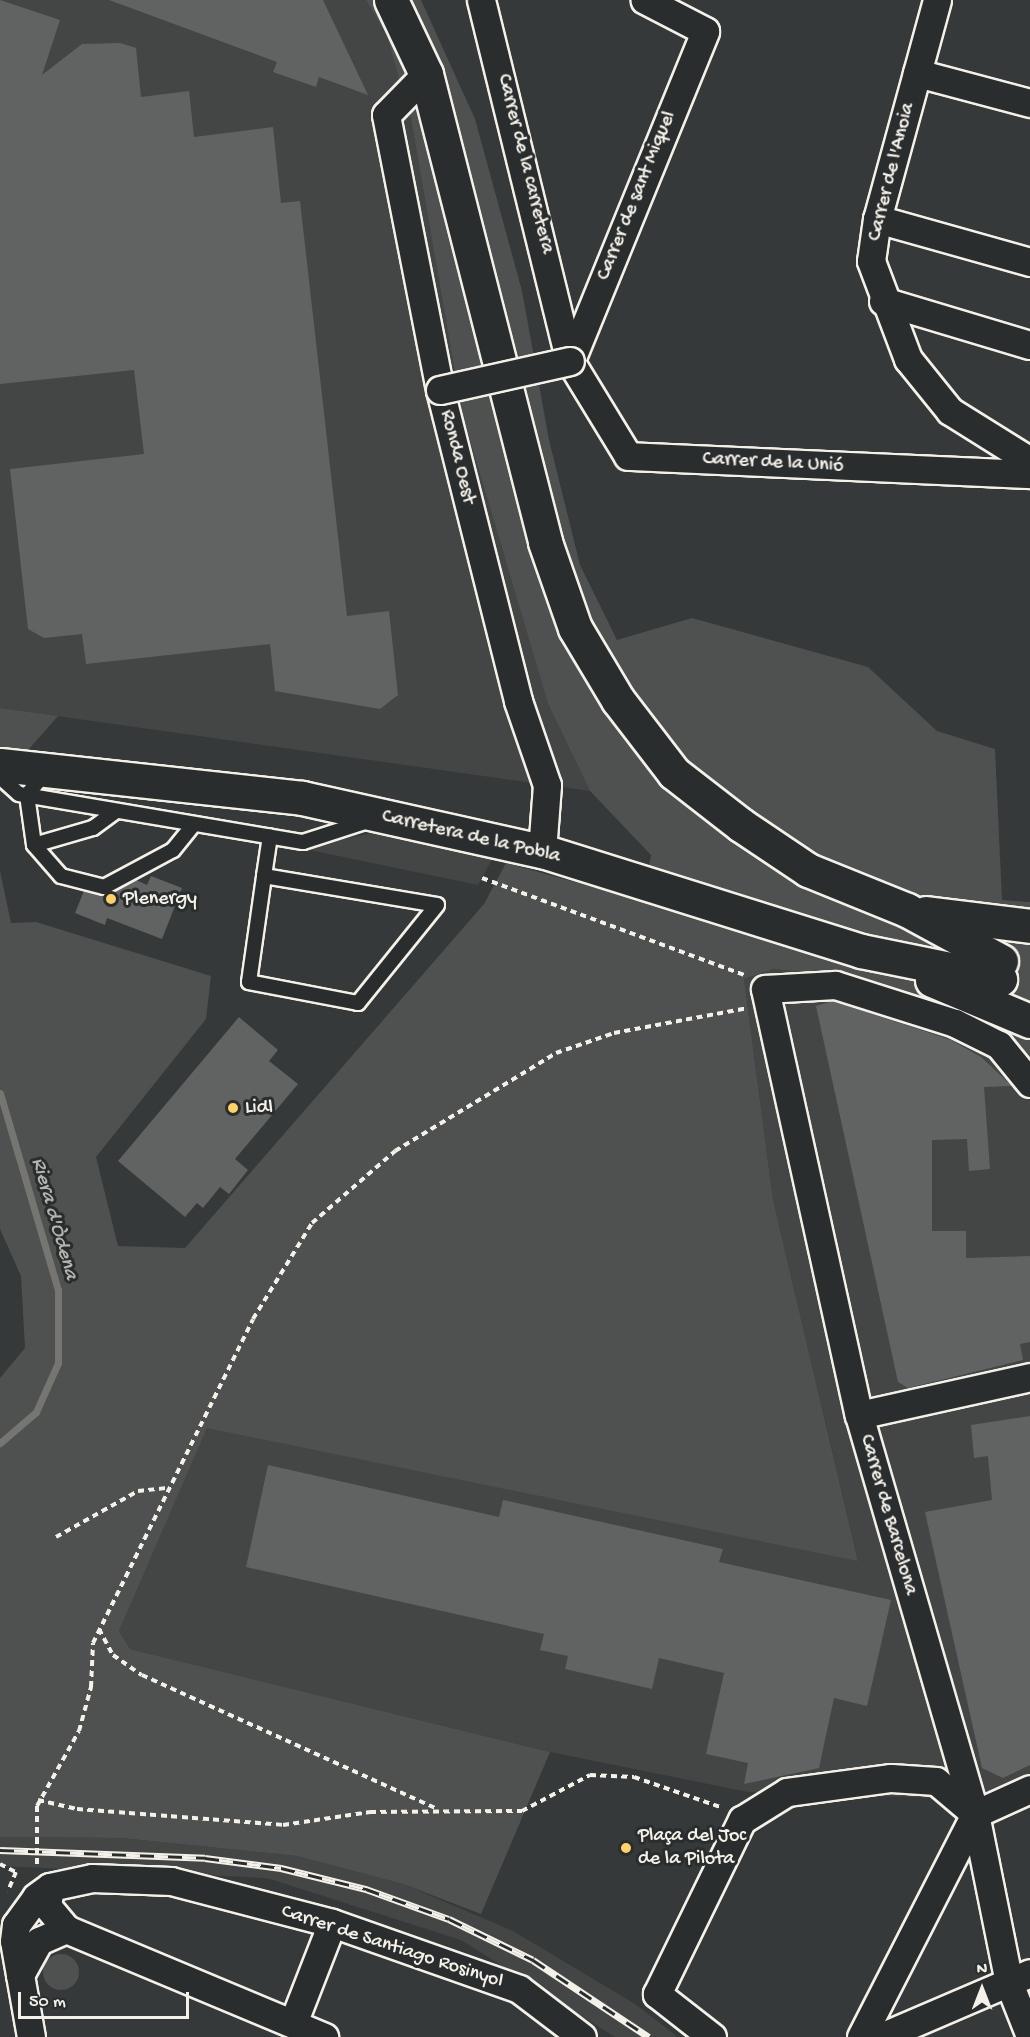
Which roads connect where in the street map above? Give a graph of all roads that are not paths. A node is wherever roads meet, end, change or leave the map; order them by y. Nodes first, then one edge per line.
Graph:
1 (391, 0) edge
2 (645, 0) edge
3 (937, 0) edge
4 (485, 2) edge
5 (917, 73) junction
6 (426, 74) junction
7 (1030, 103) edge
8 (877, 219) junction
9 (1030, 262) edge
10 (883, 301) junction
11 (566, 330) joint
12 (1030, 345) edge
13 (570, 361) junction
14 (440, 390) junction
15 (1030, 461) edge
16 (1030, 474) edge
17 (0, 765) edge
18 (50, 767) junction
19 (0, 777) edge
20 (27, 795) junction
21 (116, 811) junction
22 (382, 816) junction
23 (194, 824) junction
24 (270, 836) junction
25 (34, 845) junction
26 (542, 851) junction
27 (264, 876) junction
28 (907, 910) junction
29 (1030, 928) edge
30 (861, 951) junction
31 (1001, 970) junction
32 (1028, 1019) edge
33 (1030, 1083) edge
34 (1030, 1377) edge
35 (859, 1415) junction
36 (1030, 1789) edge
37 (975, 1814) junction
38 (44, 1877) junction
39 (332, 1923) junction
40 (66, 1929) junction
41 (20, 1975) junction
42 (1020, 1978) edge
43 (293, 2023) junction
44 (1030, 2036) edge
45 (31, 2037) edge
46 (324, 2037) edge
47 (582, 2037) edge
48 (712, 2037) edge
49 (861, 2037) edge
50 (881, 2037) edge

1 - 6 street
2 - 13 street, Carrer de sant Miquel
3 - 5 street, Carrer de l'Anoia
4 - 11 street, Carrer de la carretera
5 - 7 street
5 - 8 street, Carrer de l'Anoia
6 - 14 street, Ronda Oest
6 - 28 street
8 - 9 street
8 - 10 street, Carrer de l'Anoia
10 - 12 street
10 - 15 street, Carrer de l'Anoia
11 - 13 street, Carrer de la Unió
13 - 14 street, bridge
13 - 16 street, Carrer de la Unió
14 - 26 street, Ronda Oest
17 - 18 street, Carretera de la Pobla
18 - 20 lane
18 - 22 street, Carretera de la Pobla
19 - 20 lane
20 - 21 lane
20 - 25 lane
21 - 23 lane
21 - 25 lane
22 - 24 lane
22 - 26 street, Carretera de la Pobla
23 - 24 lane
23 - 25 lane
24 - 27 lane
26 - 30 street, Carretera de la Pobla
27 - 27 lane
28 - 29 street
28 - 31 street
29 - 31 street
30 - 31 street, Carretera de la Pobla
30 - 32 street
31 - 32 street
33 - 35 street, Carrer de Barcelona
34 - 35 street
35 - 37 street, Carrer de Barcelona
36 - 37 street
37 - 42 street, Carrer de Barcelona
37 - 48 street
37 - 49 street
38 - 39 street, Carrer de Santiago Rosinyol
38 - 40 street
38 - 41 street
39 - 43 street
39 - 47 street, Carrer de Santiago Rosinyol
40 - 41 street
40 - 43 street
41 - 45 street
42 - 44 street, Carrer de Barcelona
42 - 50 street
43 - 46 street

